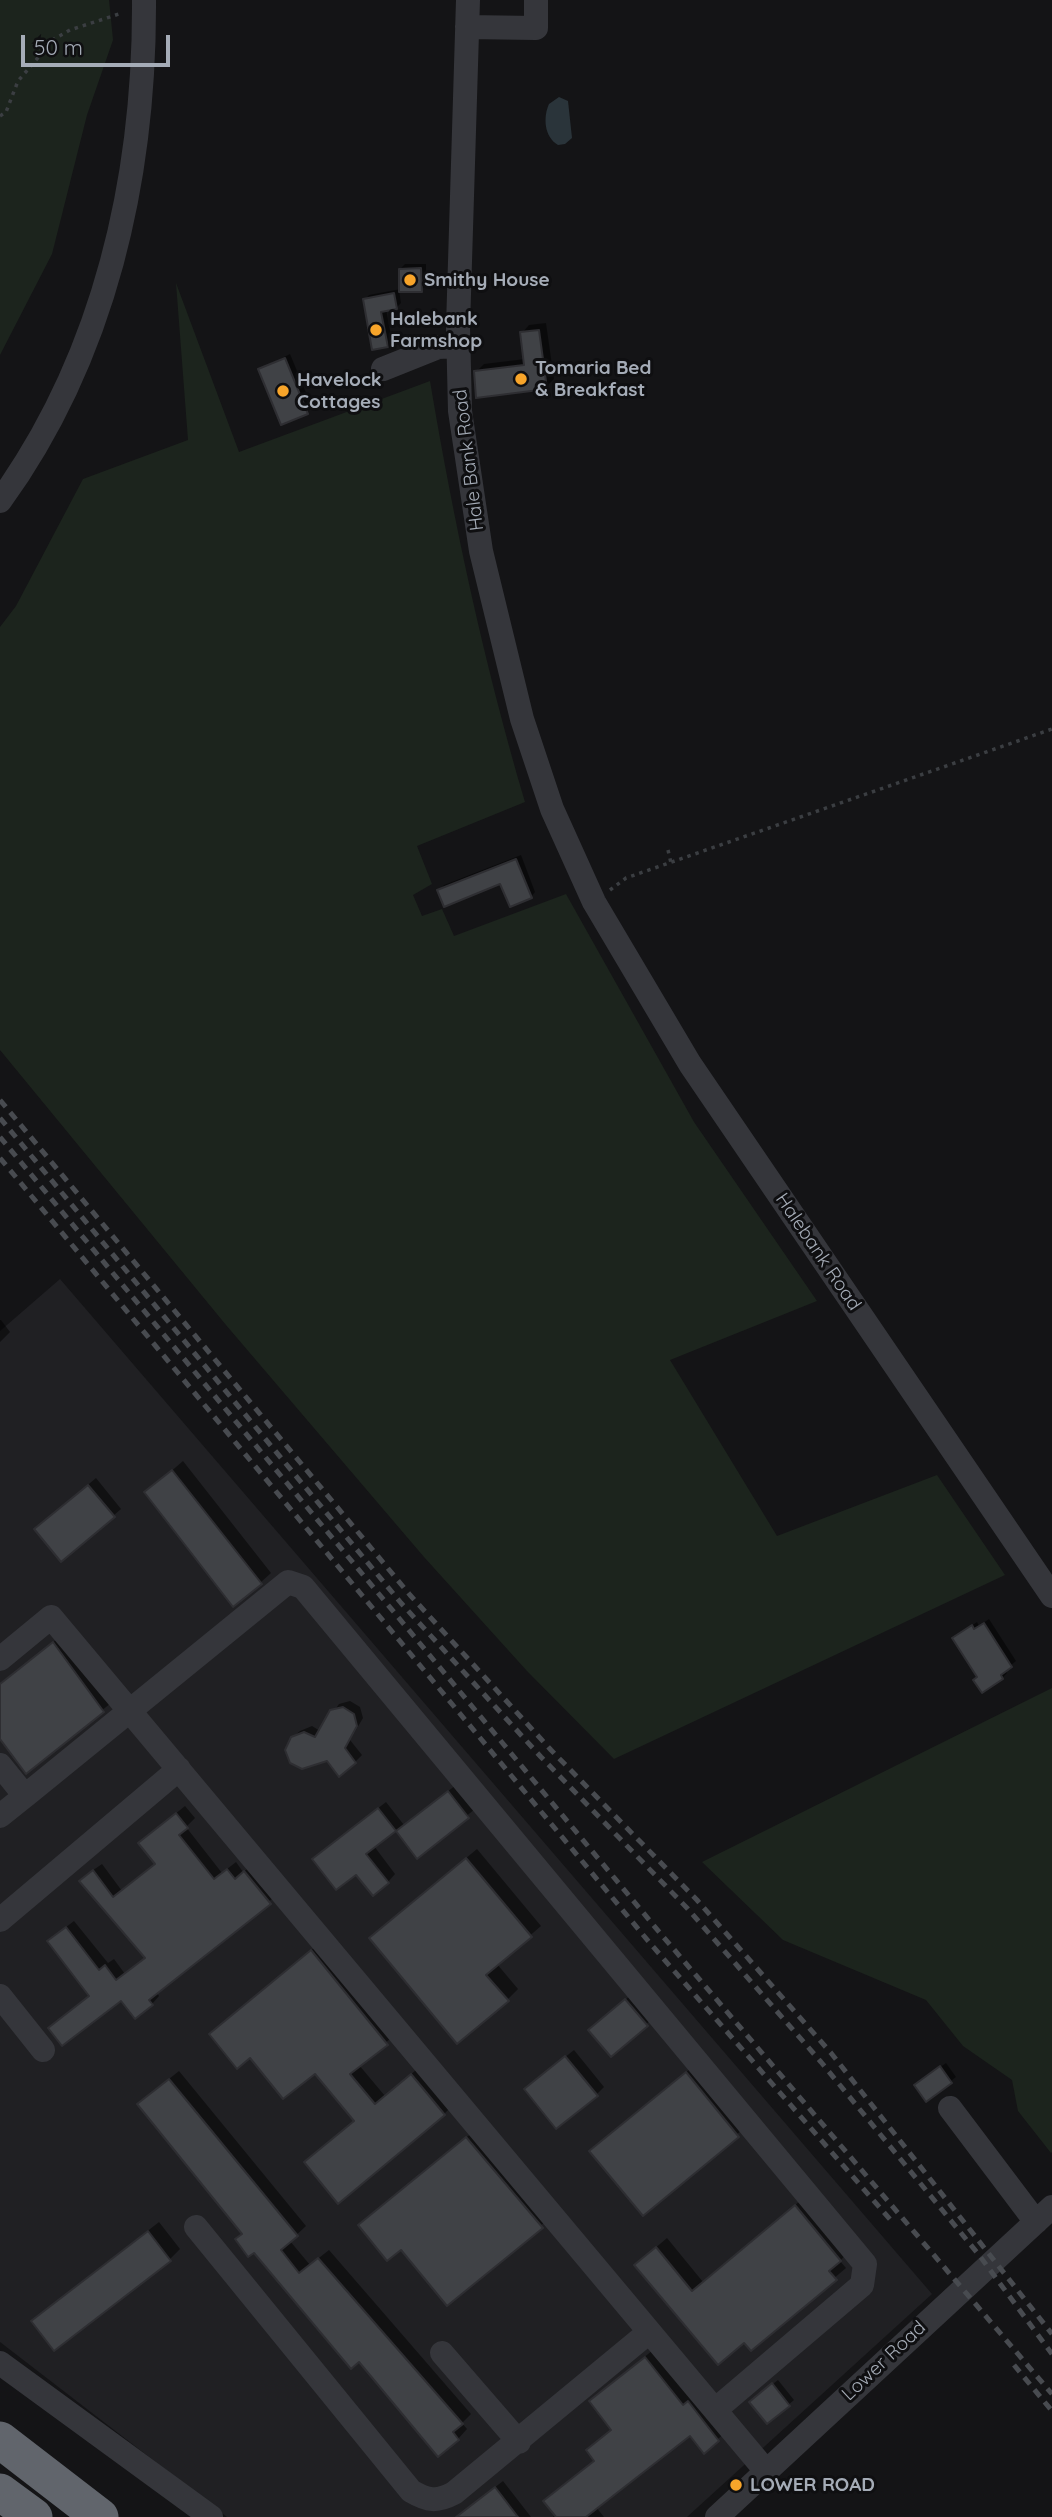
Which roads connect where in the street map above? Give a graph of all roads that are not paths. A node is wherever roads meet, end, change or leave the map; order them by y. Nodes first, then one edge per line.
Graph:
1 (468, 0) edge
2 (536, 0) edge
3 (134, 6) edge
4 (467, 27) junction
5 (458, 346) junction
6 (383, 369) dead end
7 (0, 501) edge
8 (594, 902) joint
9 (1052, 1596) edge
10 (0, 1659) edge
11 (128, 1709) junction
12 (0, 1765) edge
13 (179, 1769) junction
14 (25, 1796) junction
15 (0, 1816) edge
16 (0, 1920) edge
17 (0, 1996) edge
18 (43, 2050) dead end
19 (950, 2108) dead end
20 (1044, 2215) edge
21 (196, 2227) dead end
22 (649, 2332) junction
23 (443, 2353) dead end
24 (0, 2363) edge
25 (715, 2410) junction
26 (0, 2440) edge
27 (519, 2442) junction
28 (766, 2471) junction
29 (0, 2492) edge
30 (34, 2517) edge
31 (100, 2517) edge
32 (211, 2517) edge
33 (717, 2517) edge

1 - 4 street, Hale Bank Road
2 - 4 street
3 - 7 street
4 - 5 street, Hale Bank Road
5 - 6 street
5 - 8 street, Hale Bank Road
8 - 9 street, Halebank Road
10 - 11 street
11 - 13 street
11 - 14 street
11 - 25 street
12 - 14 street
13 - 16 street
13 - 22 street
14 - 15 street
17 - 18 street
19 - 20 street
20 - 28 street, Lower Road
21 - 27 street
22 - 25 street
22 - 27 street
23 - 27 street
24 - 32 street
25 - 28 street
26 - 31 highway
28 - 33 street, Lower Road
29 - 30 highway

